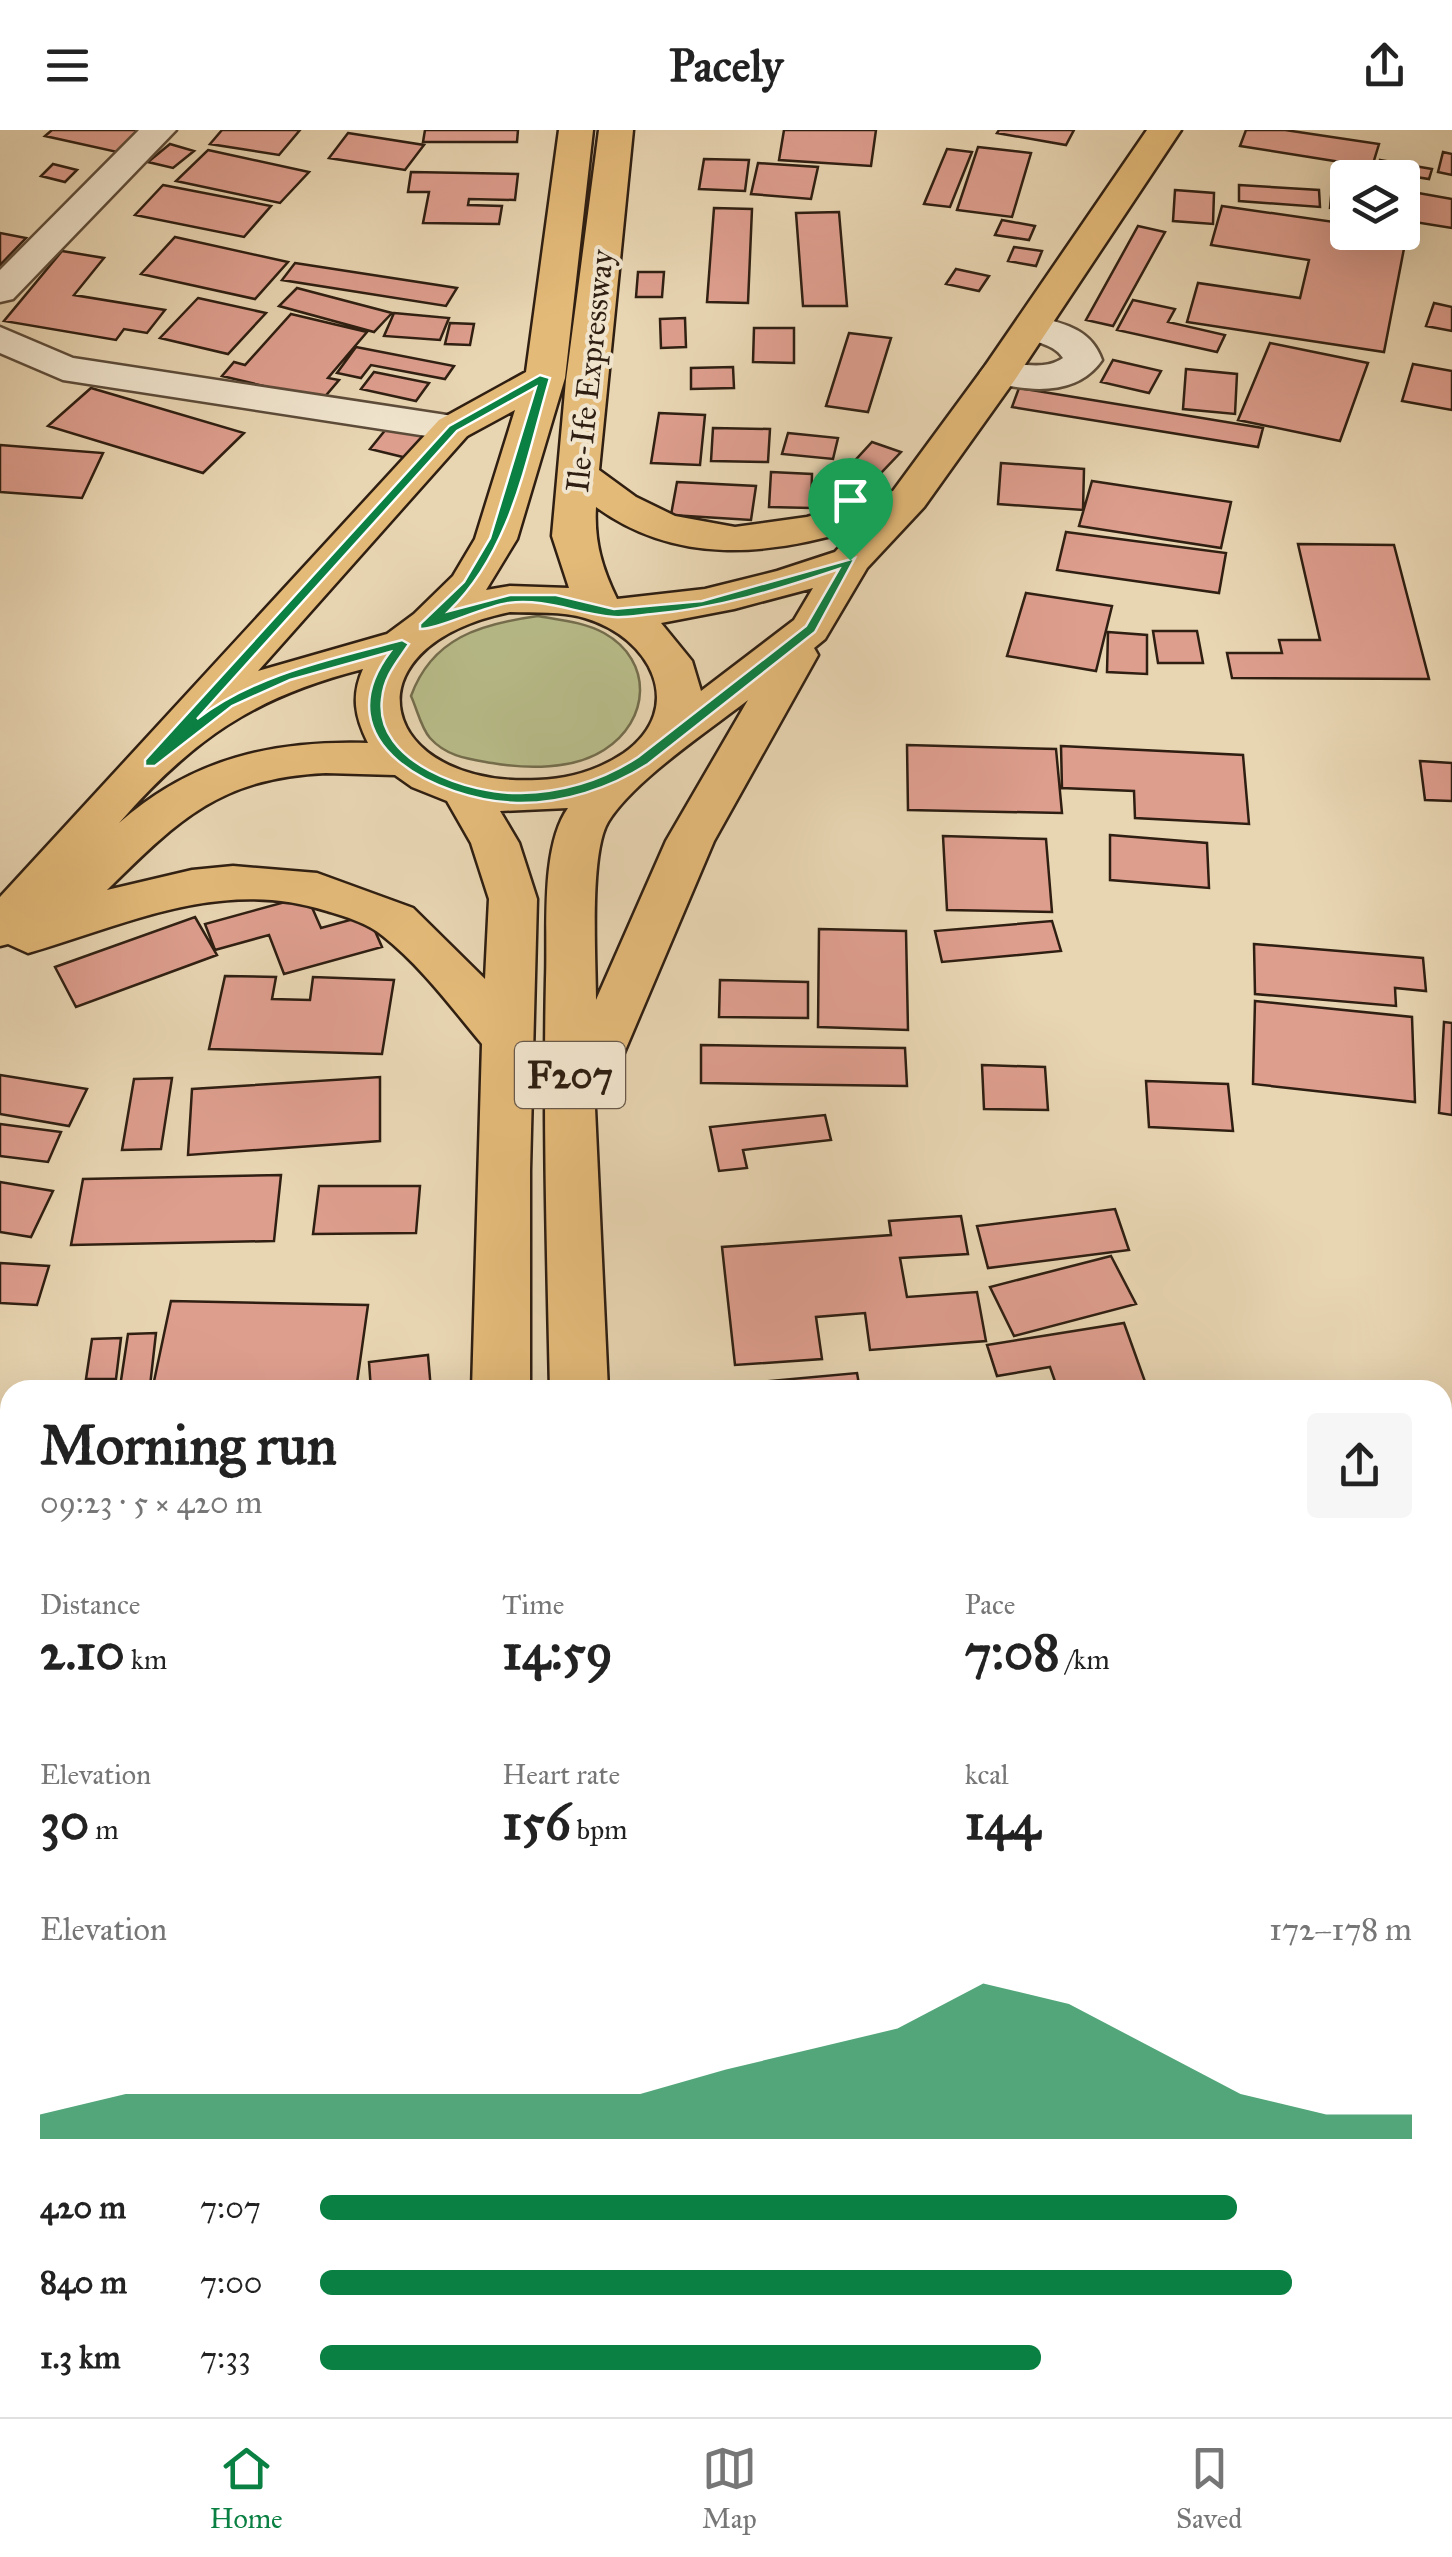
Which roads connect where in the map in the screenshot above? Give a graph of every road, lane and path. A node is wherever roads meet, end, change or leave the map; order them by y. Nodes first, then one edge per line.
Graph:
1 (160, 130) edge
2 (576, 130) edge
3 (616, 130) edge
4 (1164, 130) edge
5 (0, 291) edge
6 (1032, 327) junction
7 (0, 338) edge
8 (1000, 374) junction
9 (544, 378) junction
10 (453, 428) junction
11 (580, 476) junction
12 (909, 498) junction
13 (850, 560) junction
14 (608, 610) junction
15 (810, 629) junction
16 (414, 635) junction
17 (641, 759) junction
18 (404, 760) junction
19 (150, 763) junction
20 (464, 791) junction
21 (572, 904) junction
22 (654, 918) junction
23 (9, 940) edge
24 (509, 1041) junction
25 (569, 1119) junction
26 (501, 1380) edge
27 (579, 1380) edge

1 - 5 street
2 - 9 main road, Ile-Ife Expressway / F207
3 - 11 main road, Ile-Ife Expressway
4 - 6 main road
6 - 8 main road
6 - 8 street
7 - 10 street
8 - 12 main road
9 - 10 main road
9 - 16 main road, Ile-Ife Expressway / F207
10 - 19 main road
11 - 12 main road
11 - 14 main road, Ile-Ife Expressway
12 - 13 main road
13 - 14 main road
13 - 15 main road
14 - 16 main road, F207
14 - 17 main road, F207
15 - 17 main road
15 - 22 main road
16 - 18 main road, F207
16 - 19 main road, Ile-Ife Expressway / F207
17 - 20 main road, F207
17 - 21 main road, F207
18 - 20 main road, F207
18 - 23 main road, F207
19 - 23 main road, Ile-Ife Expressway / F207
20 - 24 main road, F207
21 - 22 main road
21 - 25 main road, F207
22 - 25 main road
23 - 24 main road
24 - 26 main road, F207
25 - 27 main road, F207

